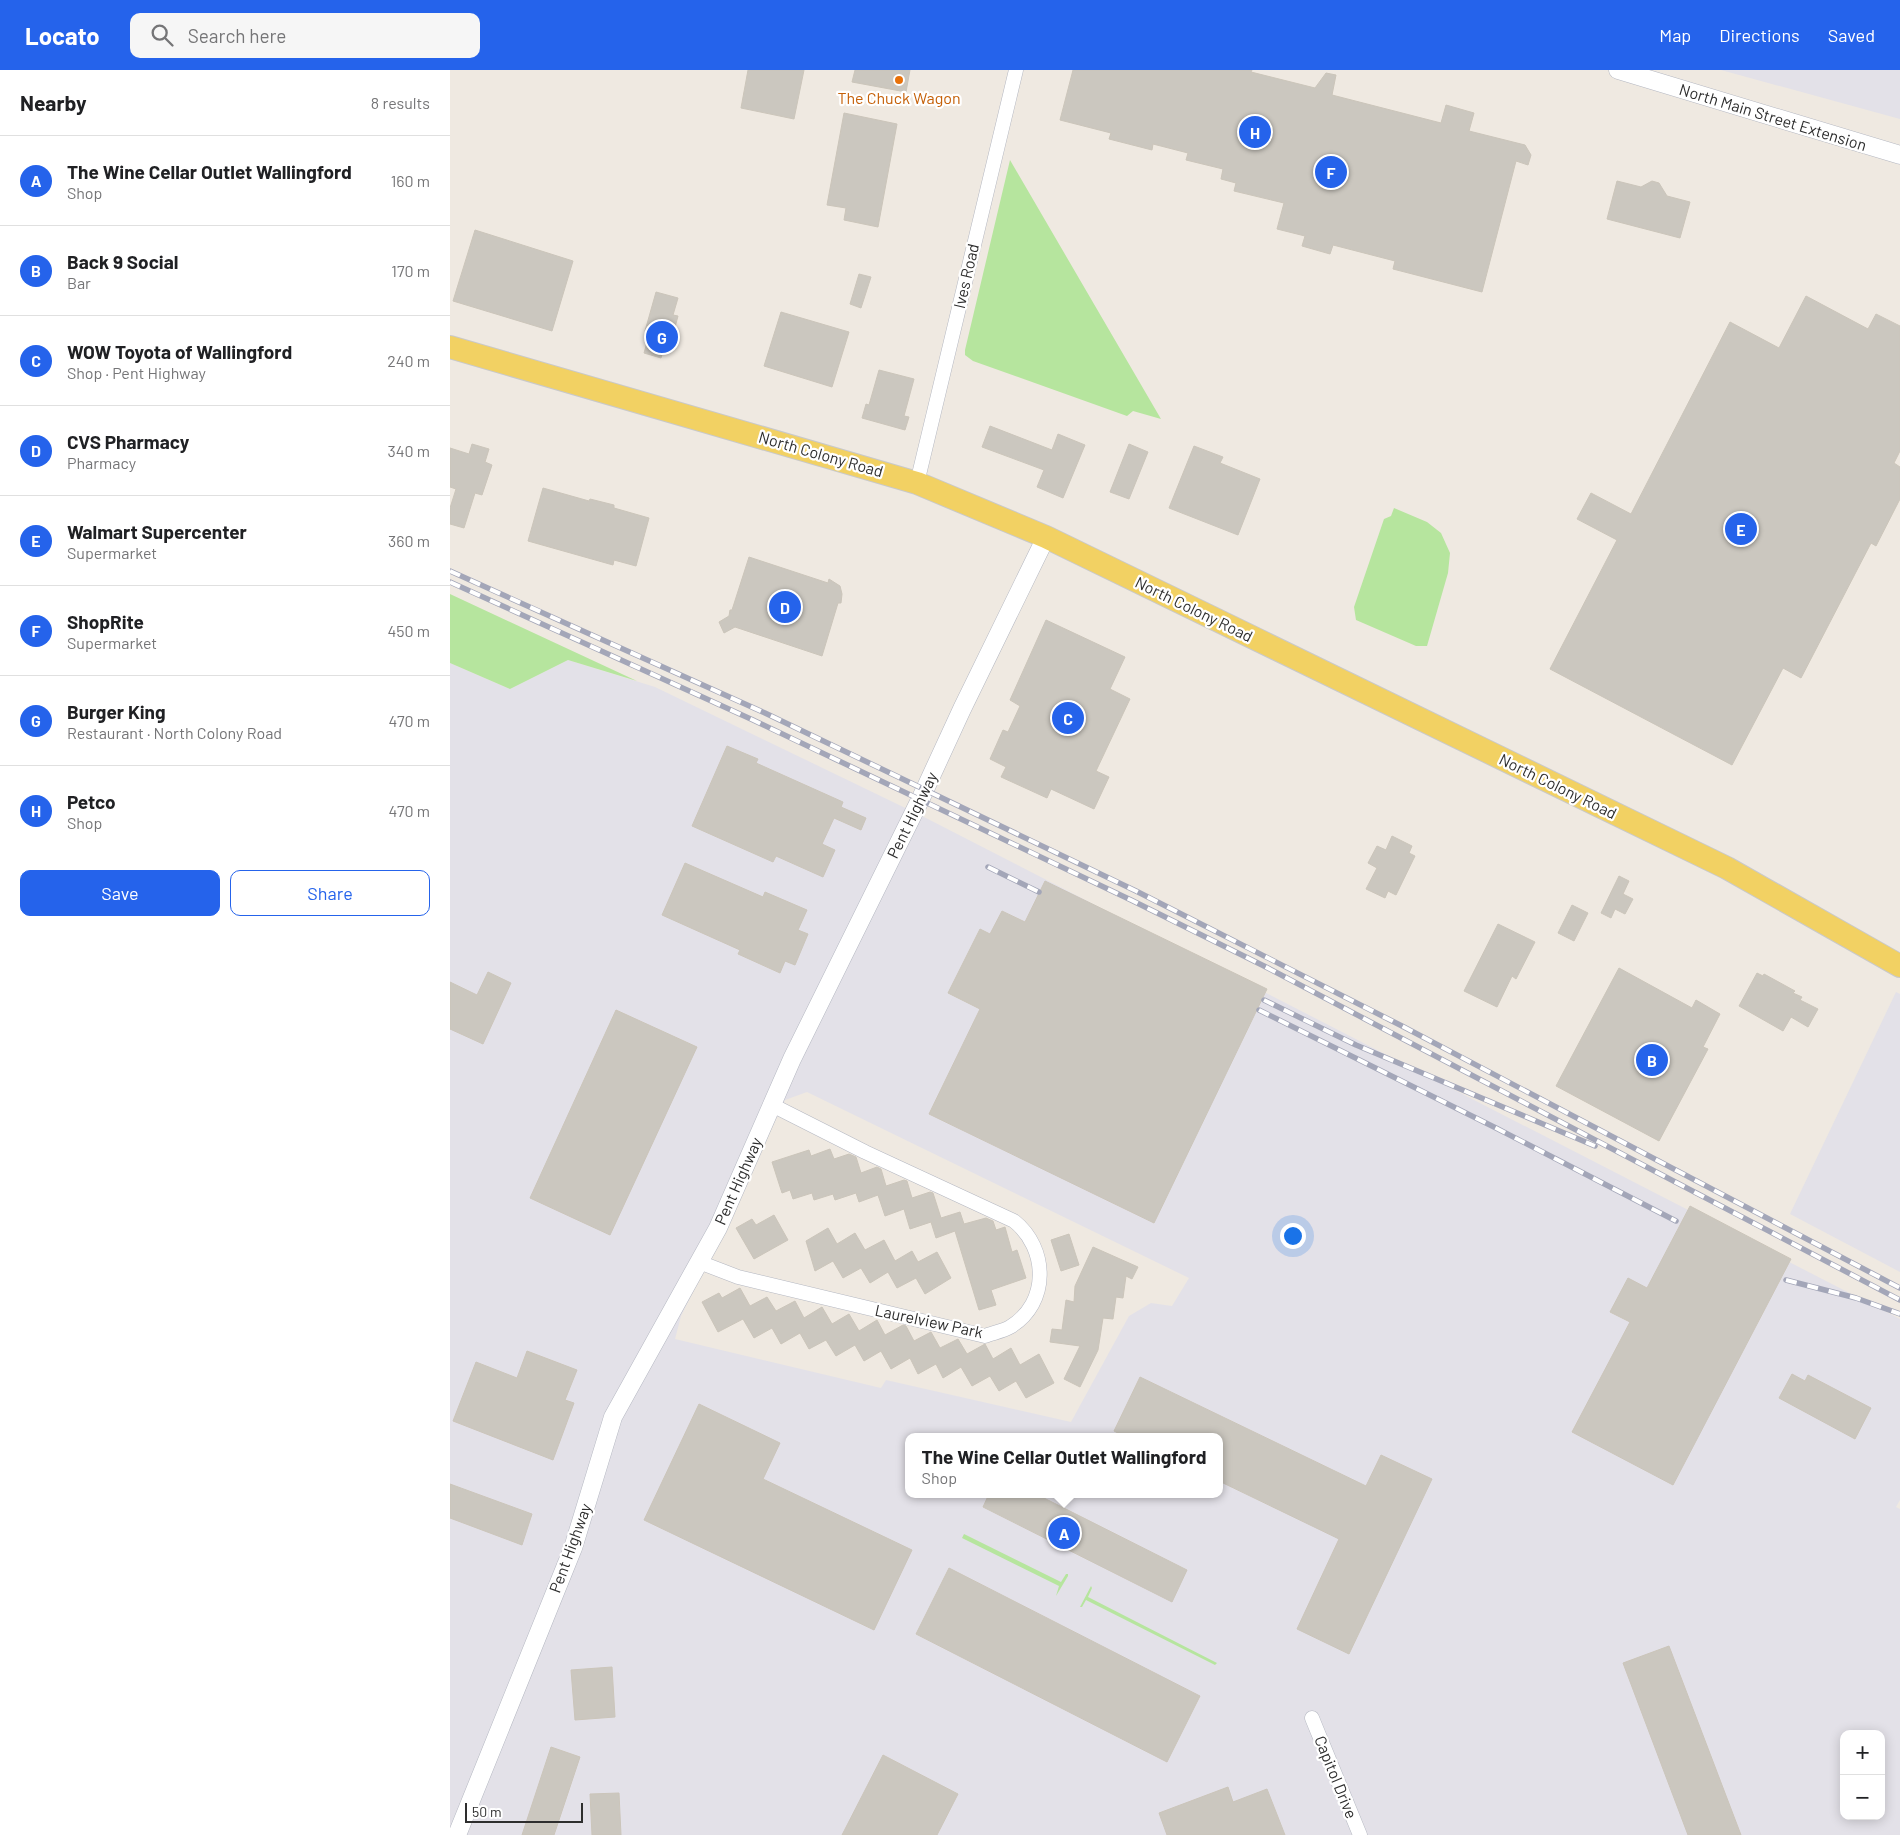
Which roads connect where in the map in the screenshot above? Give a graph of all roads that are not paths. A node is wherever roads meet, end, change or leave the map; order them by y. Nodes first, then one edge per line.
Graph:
1 (1016, 70) edge
2 (1618, 70) edge
3 (1900, 155) edge
4 (450, 347) edge
5 (918, 482) junction
6 (1046, 537) junction
7 (1900, 966) edge
8 (772, 1105) junction
9 (699, 1262) junction
10 (1312, 1718) dead end
11 (457, 1835) edge
12 (1360, 1835) edge

1 - 5 street, Ives Road
2 - 3 street, North Main Street Extension
4 - 5 main road, North Colony Road
5 - 6 main road, North Colony Road
6 - 7 main road, North Colony Road
6 - 8 street, Pent Highway
8 - 9 street, Pent Highway
8 - 9 street, Laurelview Park
9 - 11 street, Pent Highway
10 - 12 street, Capitol Drive

